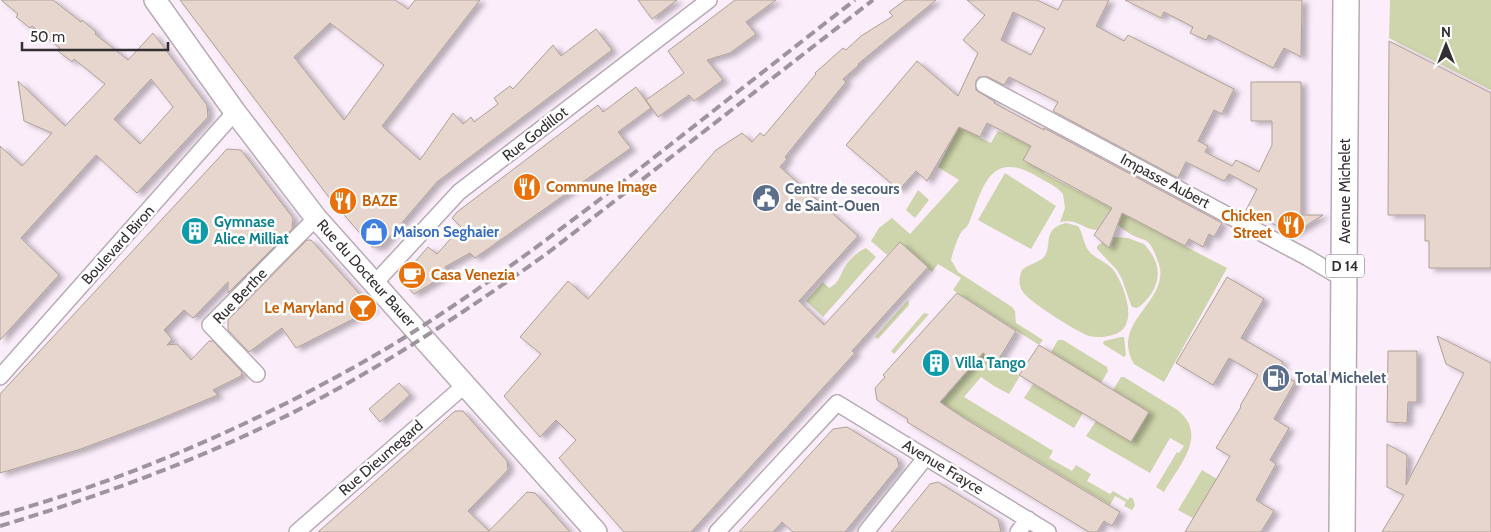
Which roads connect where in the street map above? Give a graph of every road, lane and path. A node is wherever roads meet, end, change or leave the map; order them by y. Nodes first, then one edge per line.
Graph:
1 (155, 0) edge
2 (709, 0) edge
3 (1346, 0) edge
4 (984, 85) dead end
5 (235, 112) junction
6 (316, 218) junction
7 (1345, 280) junction
8 (375, 283) junction
9 (257, 374) dead end
10 (0, 377) edge
11 (465, 385) junction
12 (926, 457) junction
13 (1028, 519) junction
14 (297, 532) edge
15 (596, 532) edge
16 (717, 532) edge
17 (866, 532) edge
18 (1018, 532) edge
19 (1048, 532) edge
20 (1342, 532) edge

1 - 5 main road, Rue du Docteur Bauer
2 - 8 street, Rue Godillot
3 - 7 main road, Avenue Michelet / D 14
4 - 7 street, Impasse Aubert
5 - 6 main road, Rue du Docteur Bauer
5 - 10 street, Boulevard Biron
6 - 8 main road, Rue du Docteur Bauer
6 - 9 street, Rue Berthe
7 - 20 main road, Avenue Michelet / D 14
8 - 11 main road, Rue du Docteur Bauer
11 - 14 street, Rue Dieumegard
11 - 15 main road, Rue du Docteur Bauer
12 - 13 street, Avenue Frayce
12 - 16 street, Avenue Frayce
12 - 17 street
13 - 18 street
13 - 19 street, Avenue Frayce

